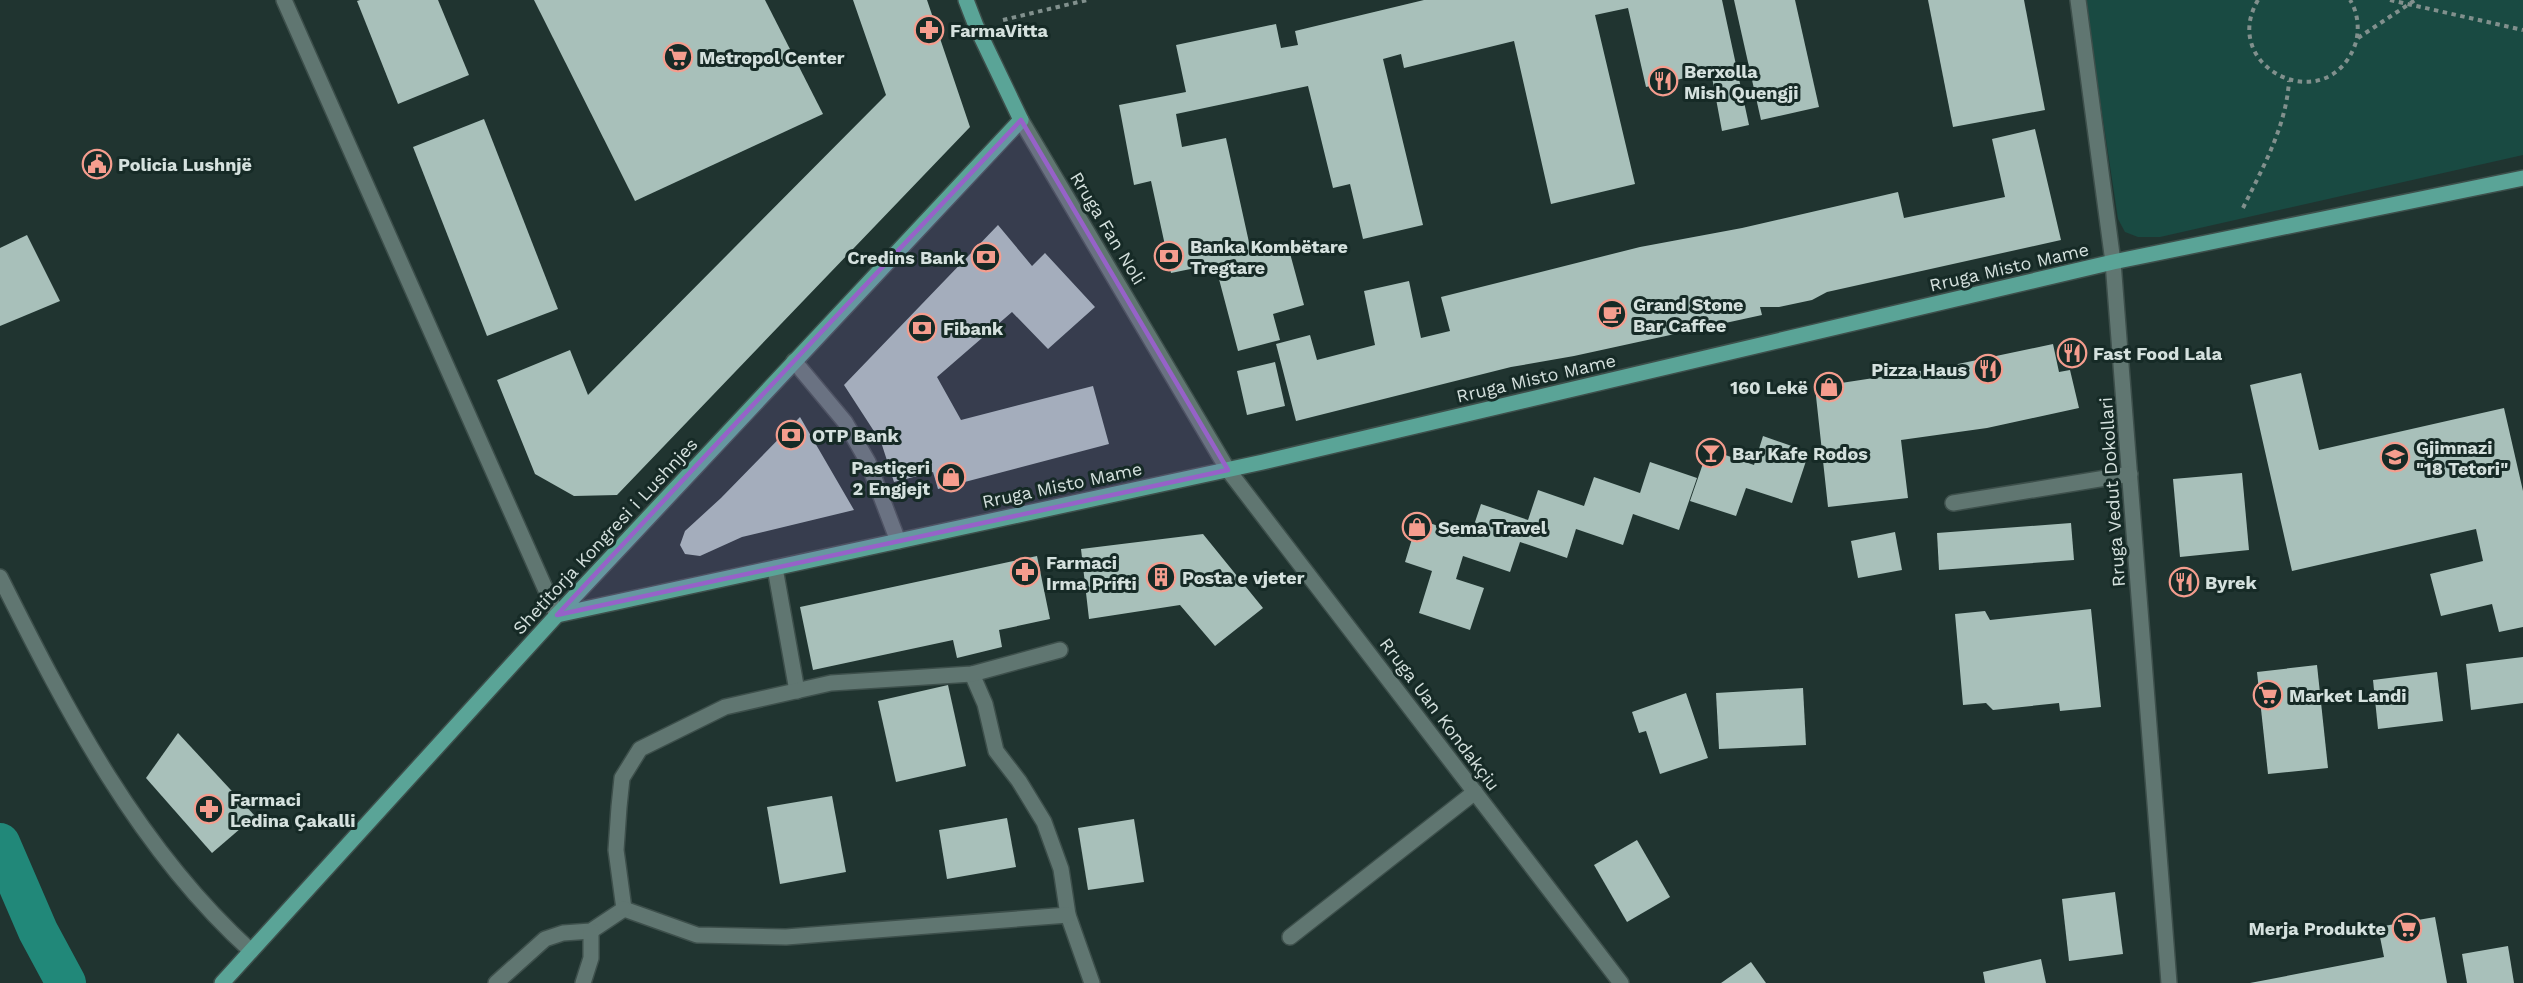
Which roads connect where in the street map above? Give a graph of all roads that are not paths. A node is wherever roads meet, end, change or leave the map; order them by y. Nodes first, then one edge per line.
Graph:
1 (284, 0) edge
2 (966, 0) edge
3 (2078, 0) edge
4 (1021, 120) junction
5 (2523, 178) edge
6 (2113, 262) junction
7 (794, 362) junction
8 (1228, 470) junction
9 (2130, 474) junction
10 (1953, 503) dead end
11 (898, 541) junction
12 (775, 568) junction
13 (0, 577) edge
14 (557, 615) junction
15 (1060, 650) dead end
16 (972, 674) junction
17 (797, 691) junction
18 (1475, 792) junction
19 (624, 909) junction
20 (1068, 915) junction
21 (591, 931) junction
22 (1290, 937) dead end
23 (251, 951) junction
24 (222, 983) edge
25 (496, 983) edge
26 (583, 983) edge
27 (1092, 983) edge
28 (1622, 983) edge
29 (2169, 983) edge

1 - 14 street
2 - 4 main road, Rruga Fan Noli
3 - 6 street, Rruga Vedut Dokollari
4 - 7 main road, Shetitorja Kongresi i Lushnjes
4 - 8 street, Rruga Fan Noli
5 - 6 main road, Rruga Misto Mame
6 - 8 main road, Rruga Misto Mame
6 - 9 street, Rruga Vedut Dokollari
7 - 11 street
7 - 14 main road, Shetitorja Kongresi i Lushnjes
8 - 11 main road, Rruga Misto Mame
8 - 18 street, Rruga Uan Kondakçiu
9 - 10 street
9 - 29 street, Rruga Vedut Dokollari
11 - 12 main road, Rruga Misto Mame
12 - 14 main road, Rruga Misto Mame
12 - 17 street
13 - 23 street
14 - 23 main road, Shetitorja Kongresi i Lushnjes
15 - 16 street
16 - 17 street
16 - 20 street
17 - 19 street
18 - 22 street
18 - 28 street, Rruga Uan Kondakçiu
19 - 20 street
19 - 21 street
20 - 27 street
21 - 25 street
21 - 26 street
23 - 24 main road, Shetitorja Kongresi i Lushnjes

